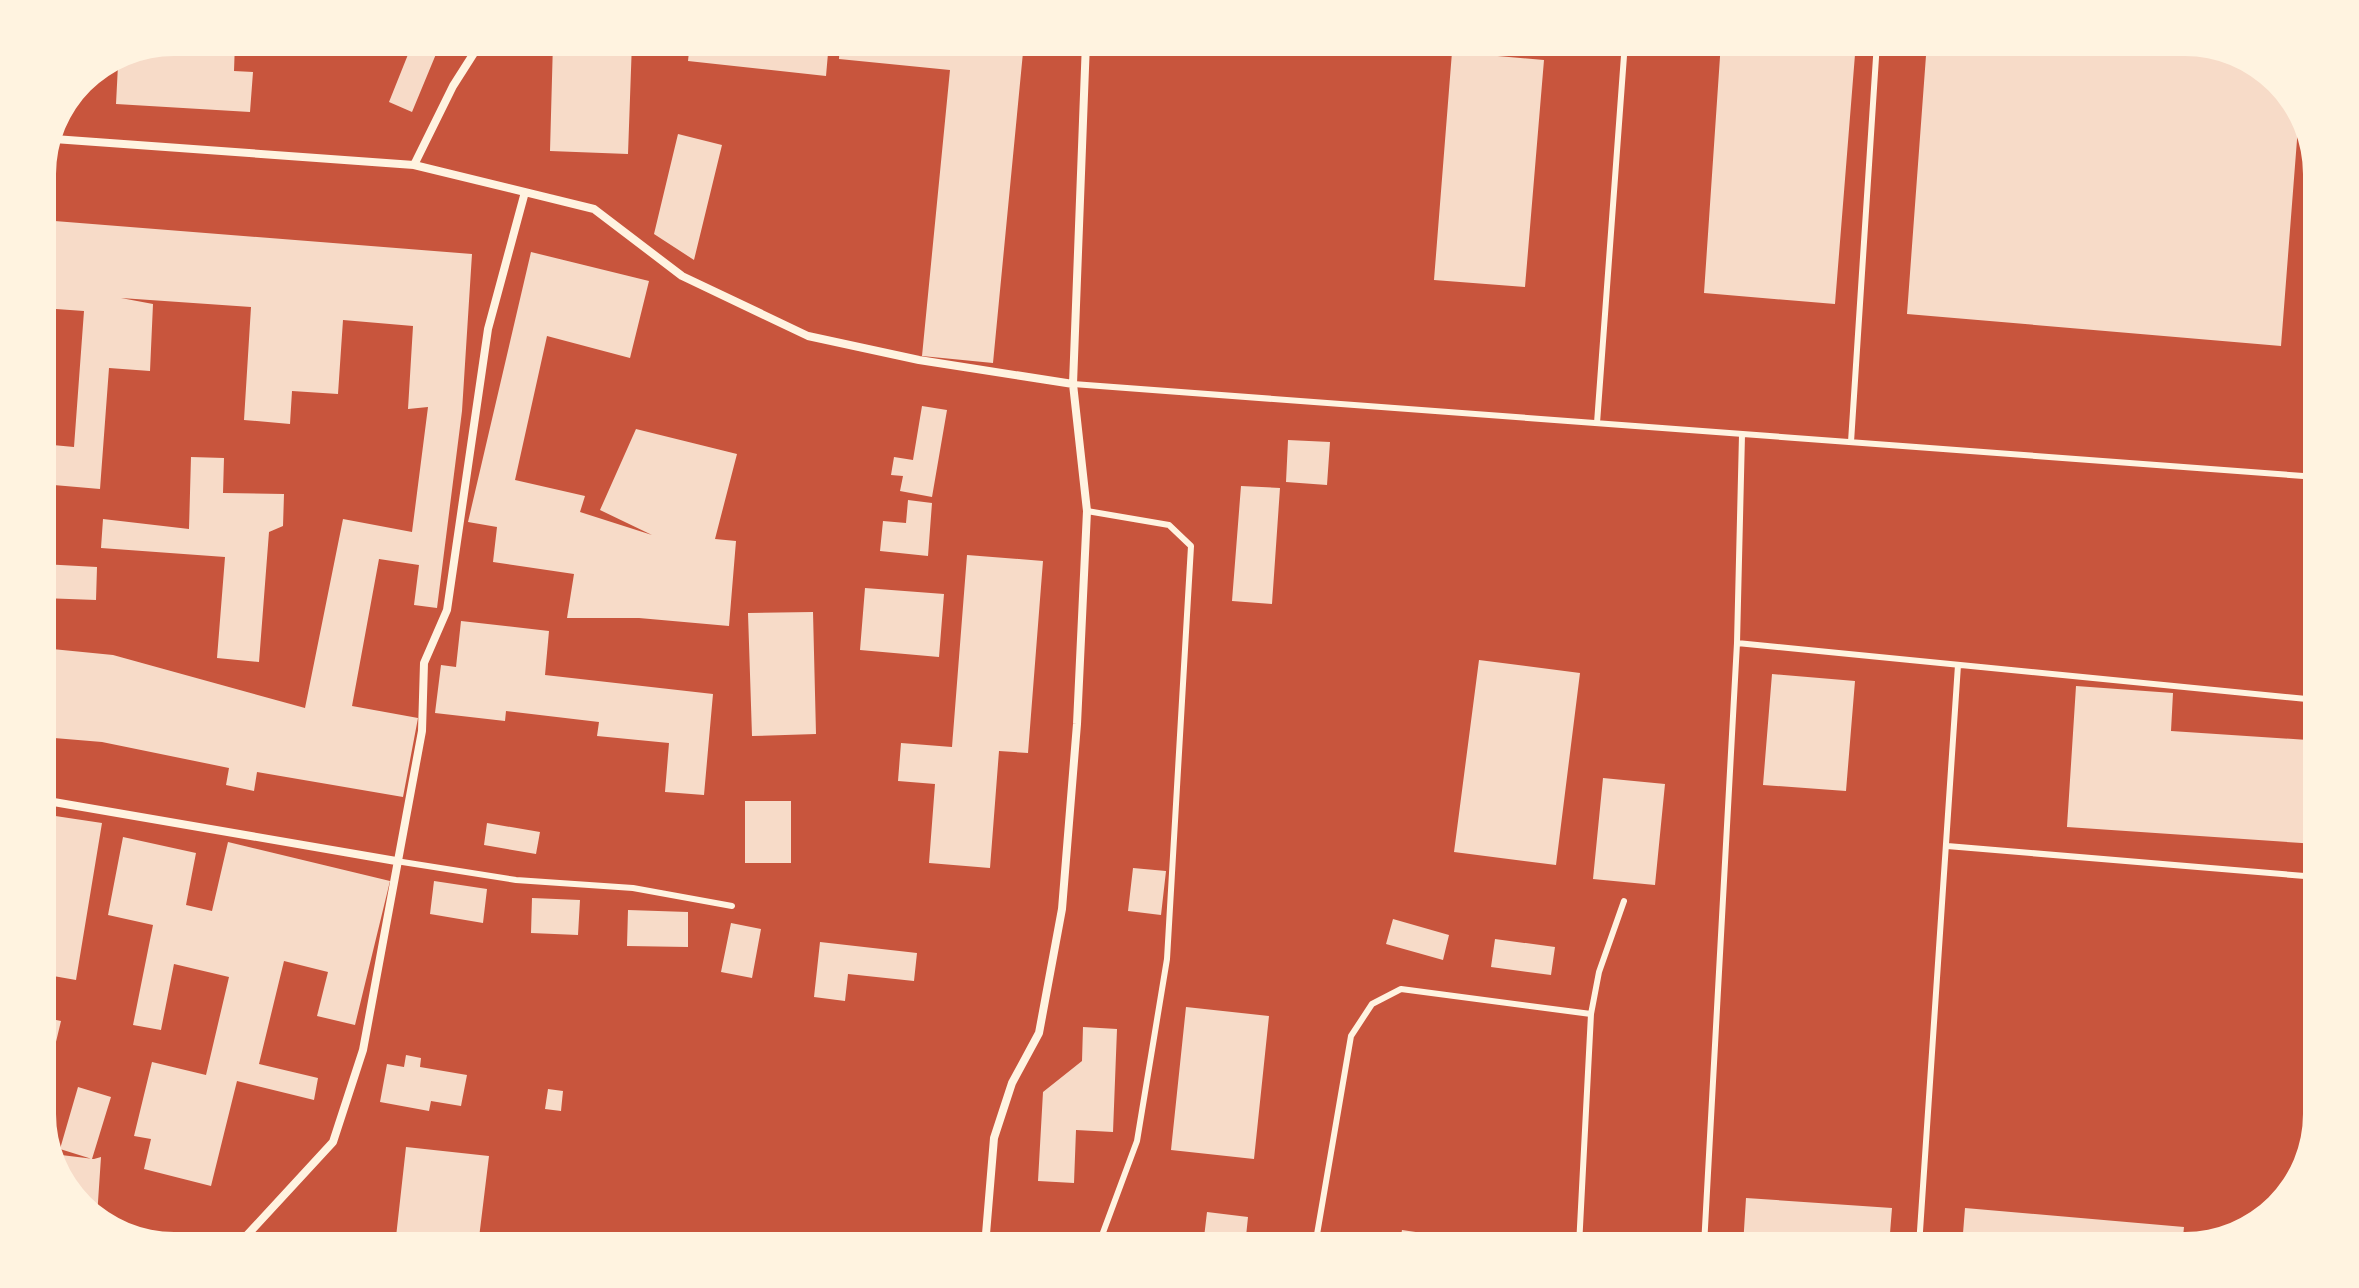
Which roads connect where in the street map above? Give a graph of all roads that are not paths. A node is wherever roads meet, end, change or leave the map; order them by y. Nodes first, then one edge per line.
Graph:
1 (472, 56) edge
2 (1085, 56) edge
3 (1624, 56) edge
4 (1876, 56) edge
5 (61, 140) edge
6 (414, 165) junction
7 (525, 192) junction
8 (1073, 384) junction
9 (1597, 423) junction
10 (1742, 435) junction
11 (1851, 442) junction
12 (2303, 476) edge
13 (1087, 511) junction
14 (1737, 643) junction
15 (1958, 665) junction
16 (2303, 699) edge
17 (56, 802) edge
18 (1947, 846) junction
19 (396, 861) junction
20 (2303, 876) edge
21 (1624, 901) dead end
22 (732, 906) dead end
23 (1591, 1014) junction
24 (250, 1232) edge
25 (986, 1232) edge
26 (1103, 1232) edge
27 (1317, 1232) edge
28 (1580, 1232) edge
29 (1705, 1232) edge
30 (1920, 1232) edge

1 - 6 street
2 - 8 street
3 - 9 lane
4 - 11 lane
5 - 6 street
6 - 7 street
7 - 8 street
7 - 19 street
8 - 9 lane
8 - 13 street
9 - 10 lane
10 - 11 lane
10 - 14 lane
11 - 12 lane
13 - 25 street
13 - 26 lane
14 - 15 lane
14 - 29 lane
15 - 16 lane
15 - 18 lane
17 - 19 street
18 - 20 lane
18 - 30 lane
19 - 22 lane
19 - 24 street
21 - 23 lane
23 - 27 lane
23 - 28 lane

